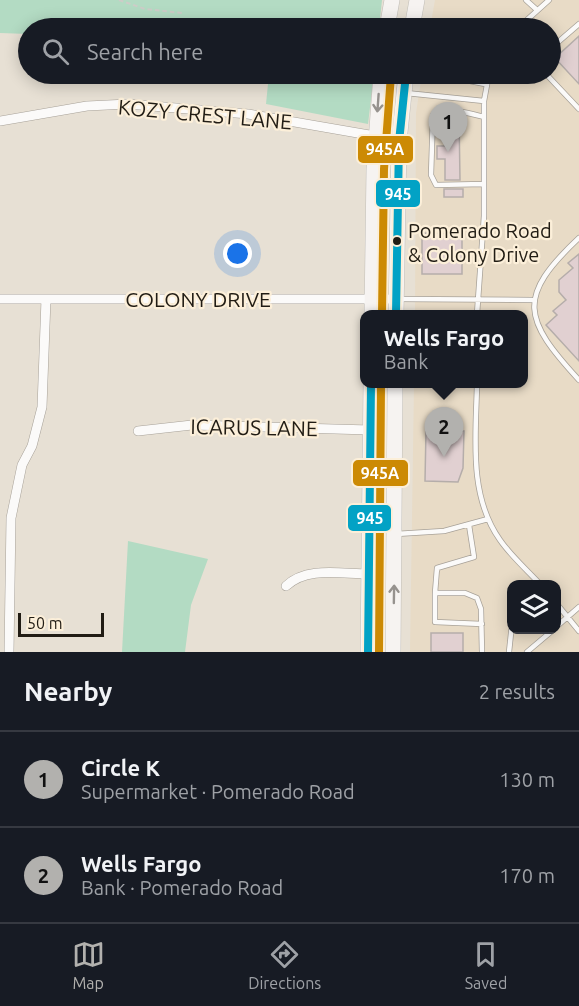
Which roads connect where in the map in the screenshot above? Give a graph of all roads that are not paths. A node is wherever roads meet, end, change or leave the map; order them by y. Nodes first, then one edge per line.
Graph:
1 (392, 0) edge
2 (417, 0) edge
3 (526, 0) edge
4 (549, 0) edge
5 (537, 10) junction
6 (389, 18) edge
7 (414, 18) edge
8 (529, 18) edge
9 (579, 24) edge
10 (561, 40) edge
11 (380, 84) edge
12 (405, 84) edge
13 (485, 84) edge
14 (555, 84) edge
15 (404, 93) junction
16 (484, 101) junction
17 (579, 109) edge
18 (484, 117) junction
19 (0, 121) edge
20 (375, 136) junction
21 (484, 184) junction
22 (579, 238) edge
23 (0, 299) edge
24 (45, 299) junction
25 (372, 299) junction
26 (396, 299) junction
27 (477, 299) junction
28 (532, 300) junction
29 (372, 310) edge
30 (396, 310) edge
31 (477, 310) edge
32 (579, 380) edge
33 (371, 388) edge
34 (395, 388) edge
35 (477, 388) edge
36 (370, 430) junction
37 (138, 431) dead end
38 (488, 519) junction
39 (469, 525) junction
40 (395, 534) junction
41 (369, 574) junction
42 (5, 580) edge
43 (535, 580) edge
44 (286, 586) dead end
45 (435, 593) junction
46 (579, 607) edge
47 (561, 609) edge
48 (568, 617) junction
49 (561, 623) edge
50 (482, 624) junction
51 (579, 631) edge
52 (511, 634) edge
53 (548, 634) edge
54 (9, 652) edge
55 (368, 652) edge
56 (393, 652) edge
57 (482, 652) edge
58 (509, 652) edge
59 (527, 652) edge

1 - 6 main road
2 - 7 main road
3 - 5 lane
4 - 5 lane
5 - 8 lane
9 - 10 lane
11 -> 20 main road
12 - 15 main road
13 - 16 lane
14 - 17 lane
15 - 16 lane
15 - 26 main road
16 - 18 lane
18 - 21 lane
18 - 21 lane
19 - 20 street, KOZY CREST LANE
20 - 25 main road
21 - 27 lane
22 - 28 lane
23 - 24 street, COLONY DRIVE
24 - 25 street, COLONY DRIVE
24 - 42 street
25 - 26 street, COLONY DRIVE
25 - 29 main road
26 - 27 lane
26 - 30 main road
27 - 28 lane
27 - 31 lane
28 - 32 lane
33 - 36 main road
34 - 40 main road
35 - 38 lane
36 - 37 street, ICARUS LANE
36 - 41 main road
38 - 39 lane
38 - 43 lane
39 - 40 lane
39 - 45 lane
56 -> 40 main road
41 - 44 street
41 - 55 main road
42 - 54 street
45 - 50 lane
45 - 50 lane
46 - 48 lane
47 - 48 lane
48 - 49 lane
48 - 51 lane
50 - 57 lane
52 - 58 lane
53 - 59 lane

